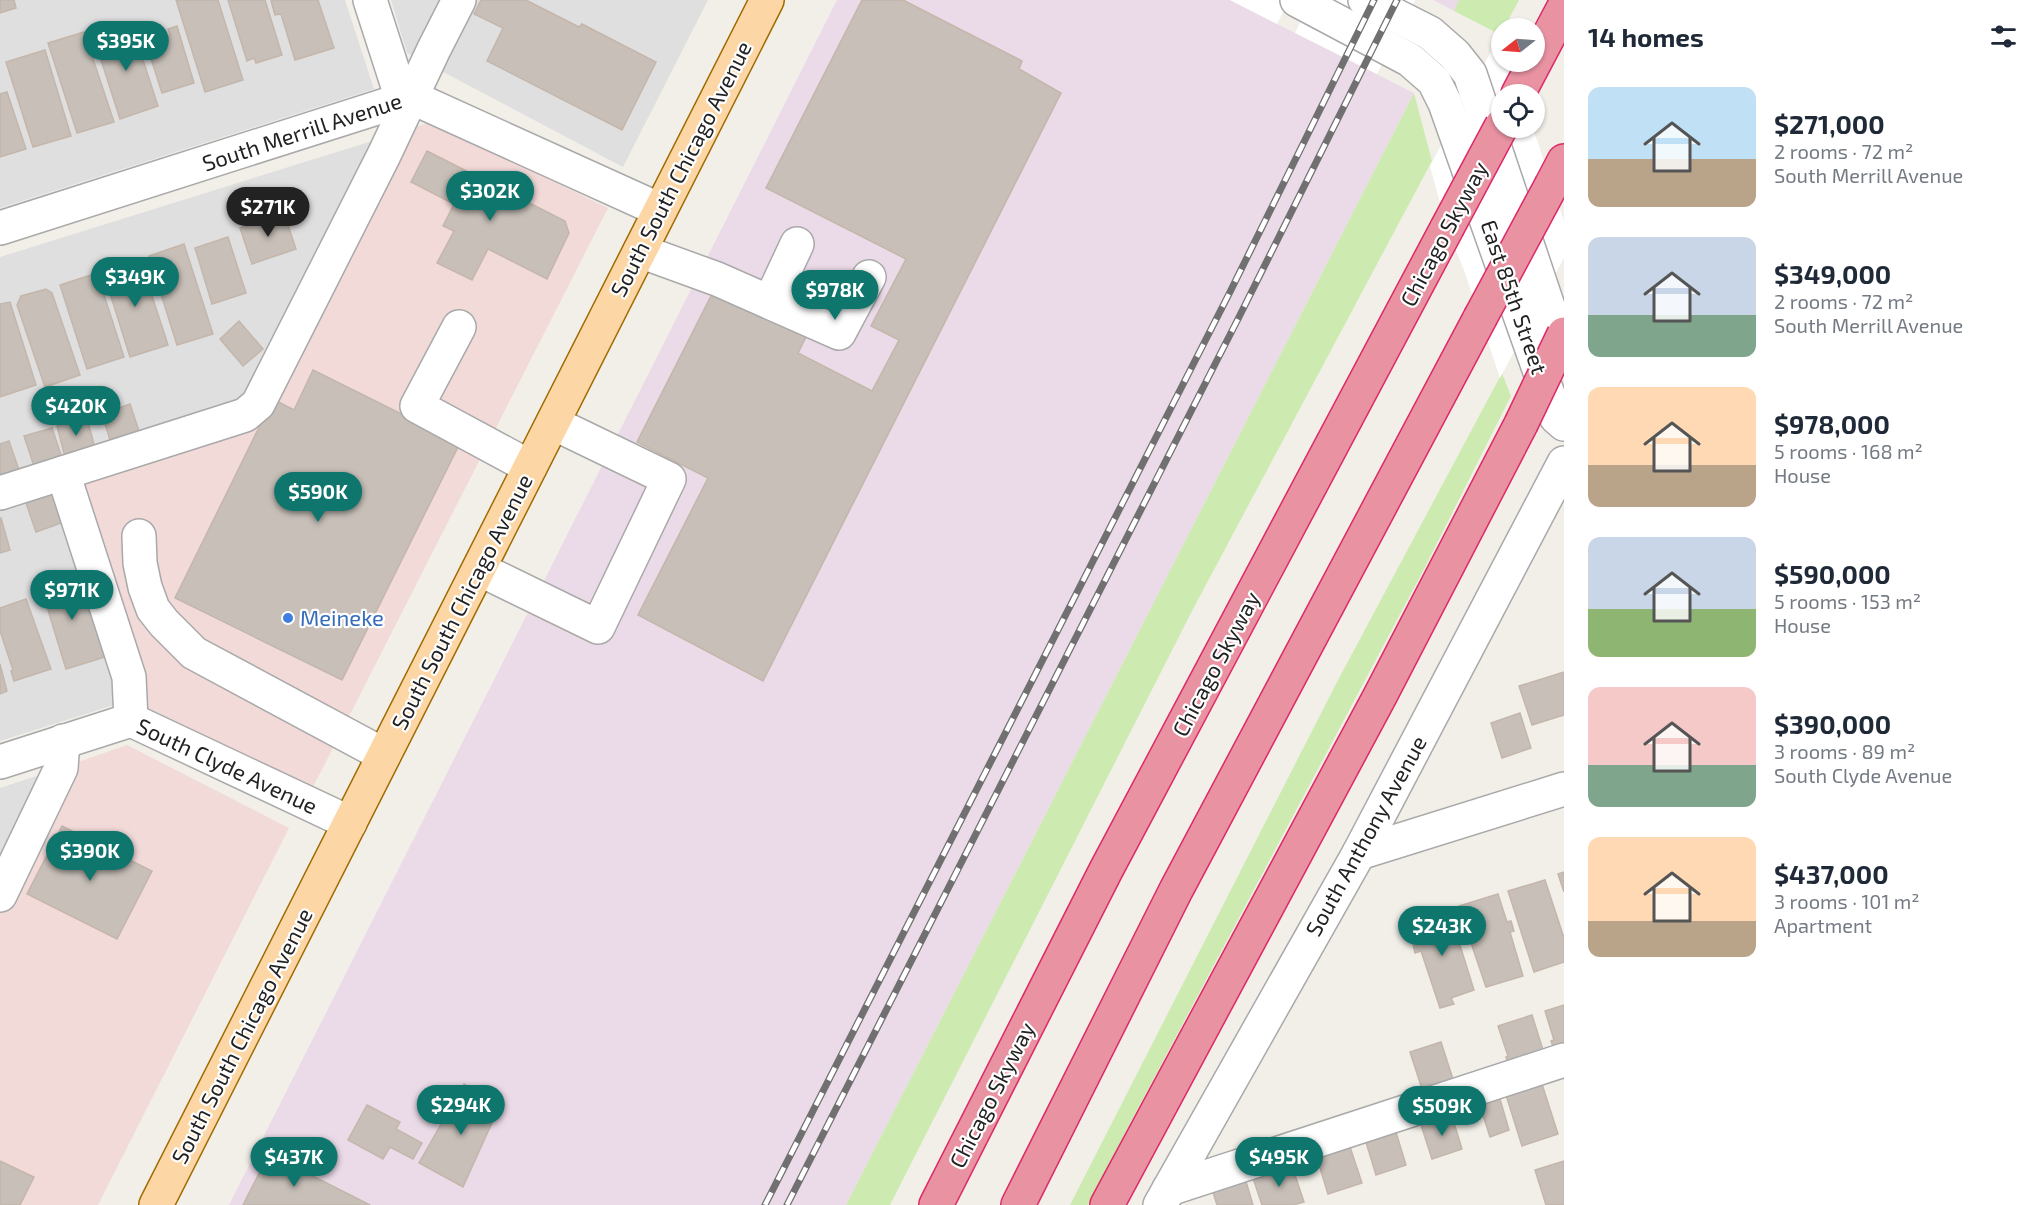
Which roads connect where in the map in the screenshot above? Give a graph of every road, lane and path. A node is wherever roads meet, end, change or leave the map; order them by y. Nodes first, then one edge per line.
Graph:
1 (370, 0) edge
2 (459, 0) edge
3 (767, 0) edge
4 (1297, 0) edge
5 (1365, 0) edge
6 (1564, 7) edge
7 (1524, 84) edge
8 (406, 98) junction
9 (1495, 138) edge
10 (1558, 173) edge
11 (660, 210) junction
12 (0, 228) edge
13 (797, 244) dead end
14 (640, 250) junction
15 (869, 277) dead end
16 (770, 302) junction
17 (459, 327) dead end
18 (1564, 334) edge
19 (1564, 354) edge
20 (552, 423) junction
21 (1564, 424) edge
22 (1564, 464) edge
23 (530, 467) junction
24 (63, 473) junction
25 (0, 493) edge
26 (139, 536) dead end
27 (479, 569) junction
28 (131, 720) junction
29 (63, 741) junction
30 (384, 755) junction
31 (0, 762) edge
32 (1564, 789) edge
33 (350, 823) junction
34 (1359, 853) junction
35 (0, 895) edge
36 (1564, 1060) edge
37 (1164, 1197) edge
38 (156, 1205) edge
39 (936, 1205) edge
40 (1018, 1205) edge
41 (1107, 1205) edge

1 - 8 street
2 - 8 street
3 - 11 main road, South South Chicago Avenue
4 - 21 street, East 85th Street
5 - 19 street, East 85th Street
6 - 7 highway
8 - 11 street, South Merrill Avenue
8 - 12 street, South Merrill Avenue
8 - 24 street
9 - 39 highway, Chicago Skyway, bridge
10 - 40 highway, bridge
11 - 14 main road, South South Chicago Avenue
13 - 16 street
14 - 16 street
14 - 20 main road, South South Chicago Avenue
15 - 16 street
17 - 23 street
18 - 41 highway, bridge
20 - 23 main road, South South Chicago Avenue
20 - 27 street
22 - 34 street, South Anthony Avenue
23 - 27 main road, South South Chicago Avenue
24 - 25 street
24 - 28 street
26 - 30 street
27 - 30 main road, South South Chicago Avenue
28 - 29 street, South Clyde Avenue
28 - 33 street, South Clyde Avenue
29 - 31 street, South Clyde Avenue
29 - 35 street
30 - 33 main road, South South Chicago Avenue
32 - 34 street
33 - 38 main road, South South Chicago Avenue
34 - 37 street, South Anthony Avenue
36 - 37 street

